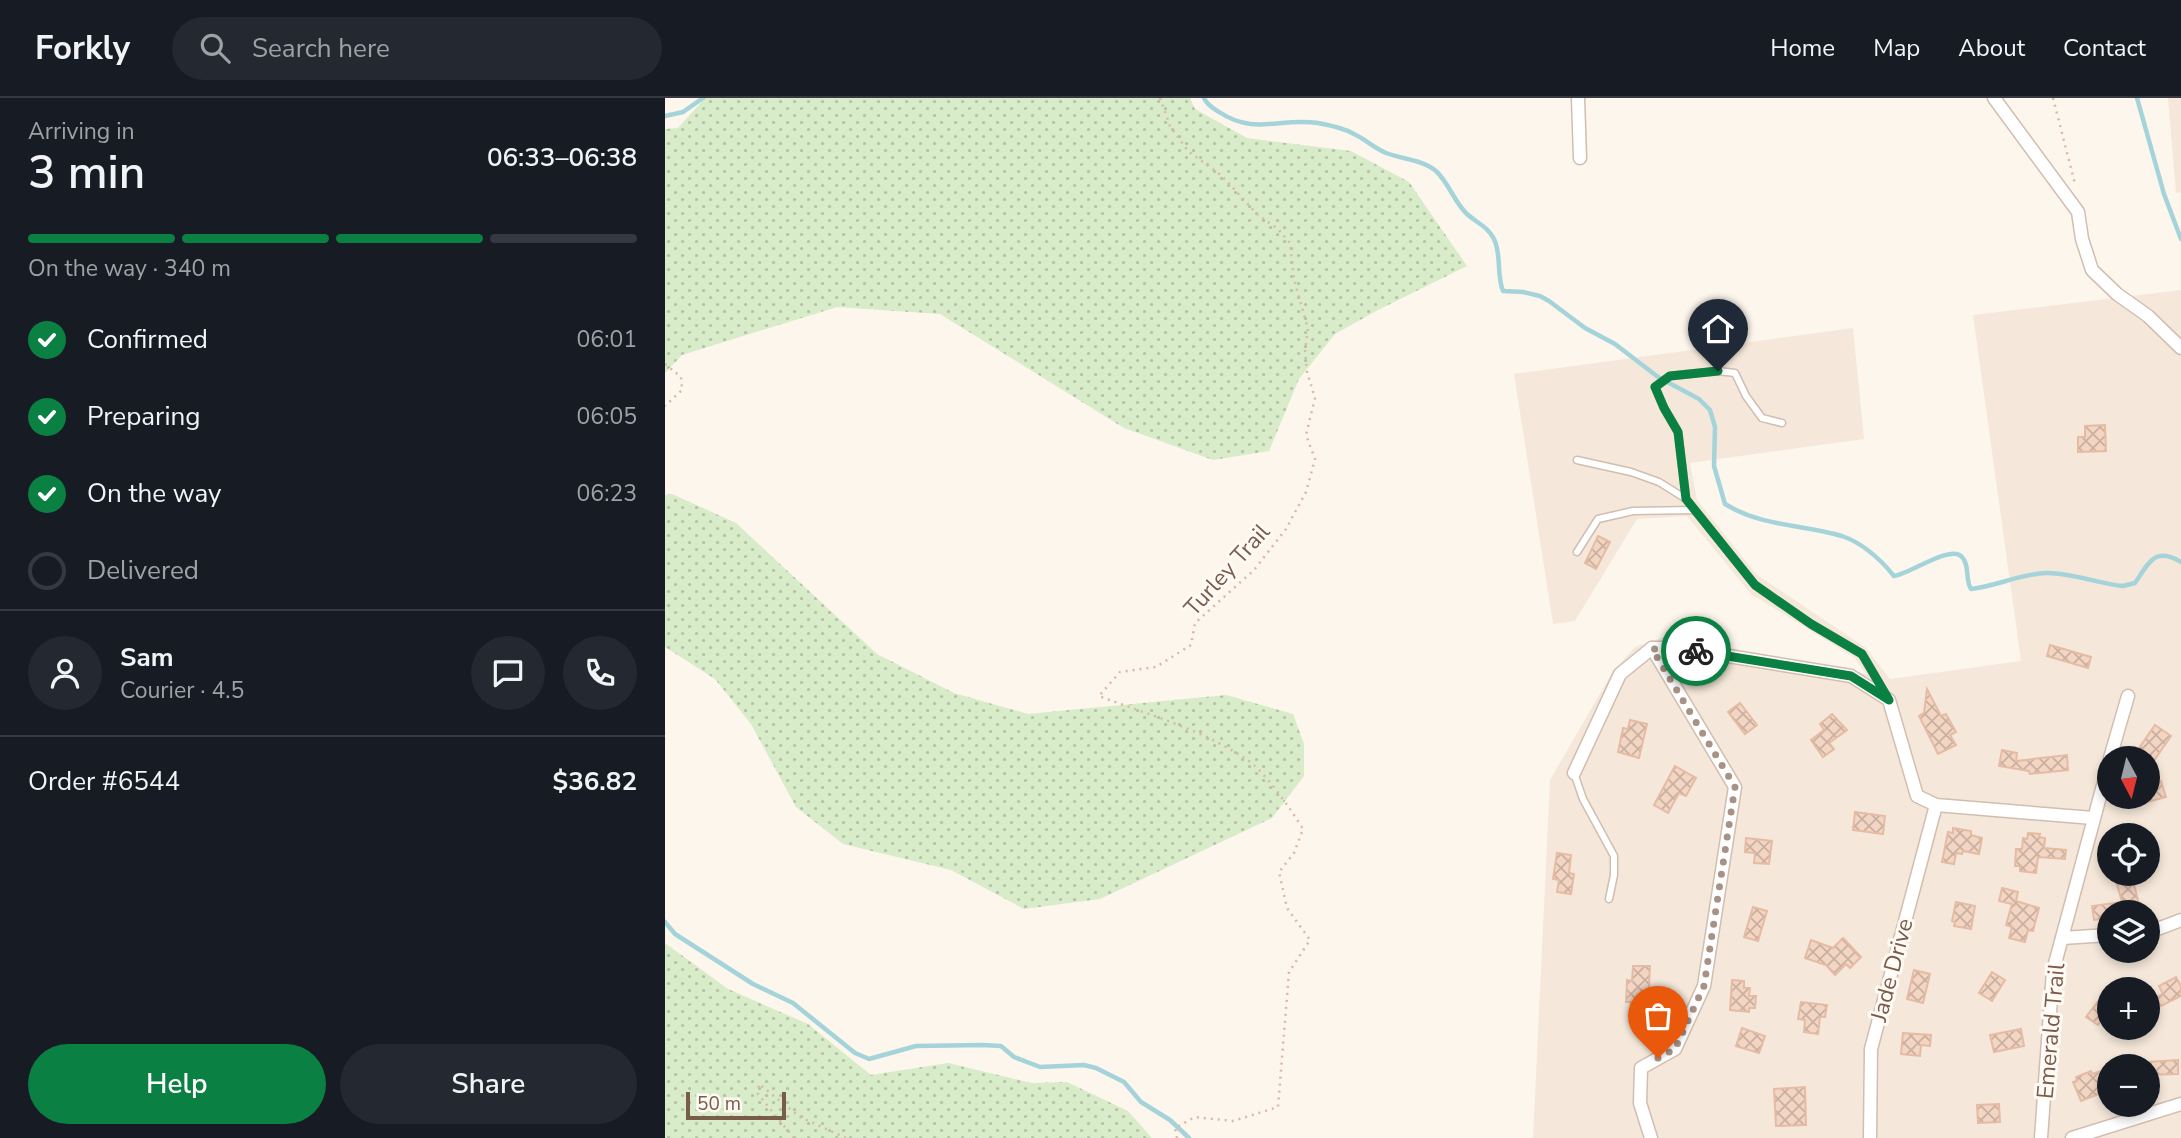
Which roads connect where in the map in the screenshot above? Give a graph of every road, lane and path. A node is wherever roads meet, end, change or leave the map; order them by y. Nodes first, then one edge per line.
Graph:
1 (1160, 98) edge
2 (1578, 98) edge
3 (1994, 98) edge
4 (2053, 98) edge
5 (1580, 158) dead end
6 (2075, 188) dead end
7 (2181, 348) edge
8 (665, 363) edge
9 (665, 406) edge
10 (1782, 423) dead end
11 (1577, 460) dead end
12 (1686, 499) junction
13 (1695, 510) junction
14 (1577, 552) dead end
15 (1652, 649) junction
16 (2128, 696) dead end
17 (1889, 700) junction
18 (2113, 746) edge
19 (1574, 773) joint
20 (2097, 804) edge
21 (1936, 806) junction
22 (2093, 818) junction
23 (1609, 899) dead end
24 (2181, 920) edge
25 (2160, 928) edge
26 (2097, 936) edge
27 (2061, 938) junction
28 (2181, 1104) edge
29 (794, 1138) edge
30 (846, 1138) edge
31 (1177, 1138) edge
32 (1651, 1138) edge
33 (1870, 1138) edge
34 (2041, 1138) edge
35 (2072, 1138) edge

1 - 31 path, Turley Trail
2 - 5 street
3 - 7 street
4 - 6 path
8 - 9 path
10 - 12 lane
11 - 12 lane
12 - 13 lane
13 - 14 lane
13 - 17 lane
15 - 17 street
15 - 19 street
15 - 32 street
16 - 18 street
17 - 21 street
19 - 23 lane
20 - 22 street, Emerald Trail
21 - 22 street
21 - 33 street, Jade Drive
22 - 27 street, Emerald Trail
24 - 25 street
26 - 27 street
27 - 34 street, Emerald Trail
28 - 35 street
29 - 30 path

